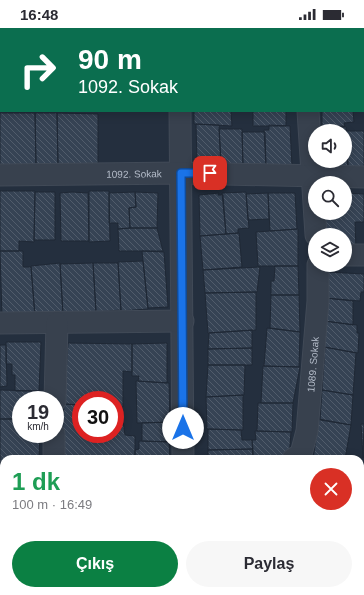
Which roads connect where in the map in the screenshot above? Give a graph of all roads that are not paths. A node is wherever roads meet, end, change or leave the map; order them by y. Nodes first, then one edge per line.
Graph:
1 (180, 112) edge
2 (308, 112) edge
3 (181, 173) junction
4 (312, 174) junction
5 (0, 175) edge
6 (364, 177) edge
7 (316, 228) edge
8 (352, 255) edge
9 (364, 255) edge
10 (318, 272) edge
11 (183, 321) junction
12 (0, 323) edge
13 (57, 323) junction
14 (55, 391) edge
15 (54, 443) edge
16 (54, 455) edge
17 (183, 455) edge
18 (299, 455) edge

1 - 3 street
2 - 4 street
3 - 4 street, 1092. Sokak
3 - 5 street, 1092. Sokak
3 - 11 street
4 - 6 street, 1092. Sokak
4 - 7 street
8 - 9 street
10 - 18 street, 1089. Sokak
11 - 13 street
11 - 17 street
12 - 13 street
13 - 14 street
15 - 16 street

